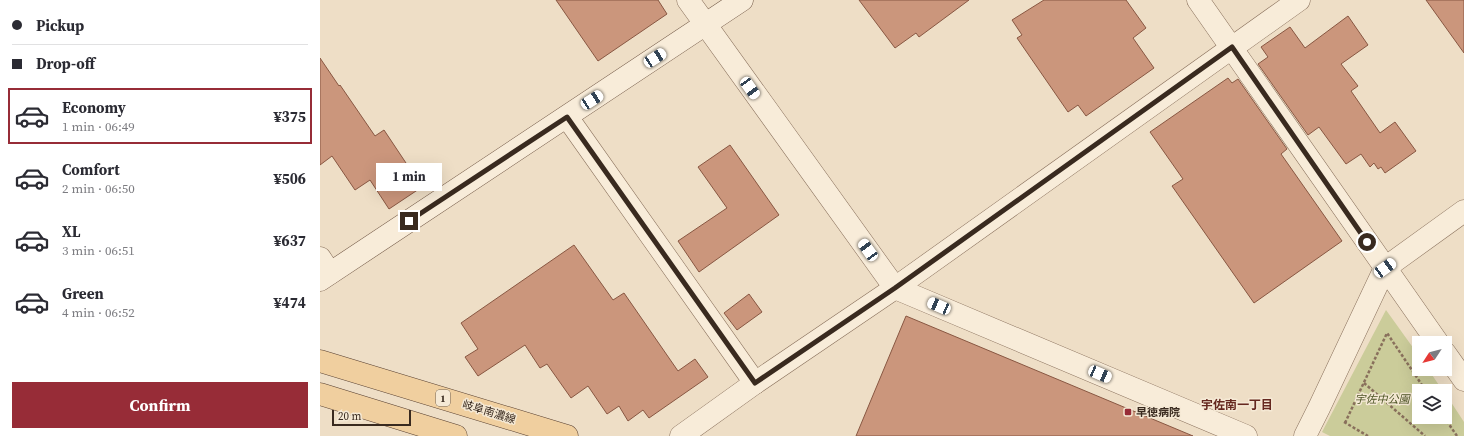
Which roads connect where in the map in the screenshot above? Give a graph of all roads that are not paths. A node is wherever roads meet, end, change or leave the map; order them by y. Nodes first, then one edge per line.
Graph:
1 (688, 0) edge
2 (742, 0) edge
3 (1198, 0) edge
4 (1299, 0) edge
5 (705, 25) junction
6 (1232, 47) junction
7 (567, 117) junction
8 (1464, 211) edge
9 (1385, 268) junction
10 (323, 271) edge
11 (895, 288) junction
12 (1433, 336) edge
13 (320, 361) edge
14 (1452, 363) edge
15 (1464, 380) edge
16 (755, 383) junction
17 (320, 394) edge
18 (456, 436) edge
19 (567, 436) edge
20 (681, 436) edge
21 (1246, 436) edge
22 (1305, 436) edge

1 - 5 street
2 - 5 street
3 - 6 street
4 - 6 street
5 - 7 street
5 - 11 street
6 - 9 street
6 - 11 street
7 - 10 street
7 - 16 street
8 - 9 street
9 - 12 street
9 - 22 street
11 - 16 street
11 - 21 street
13 - 19 main road, 岐阜南濃線 / 1
14 - 15 street
16 - 20 street
17 - 18 main road

